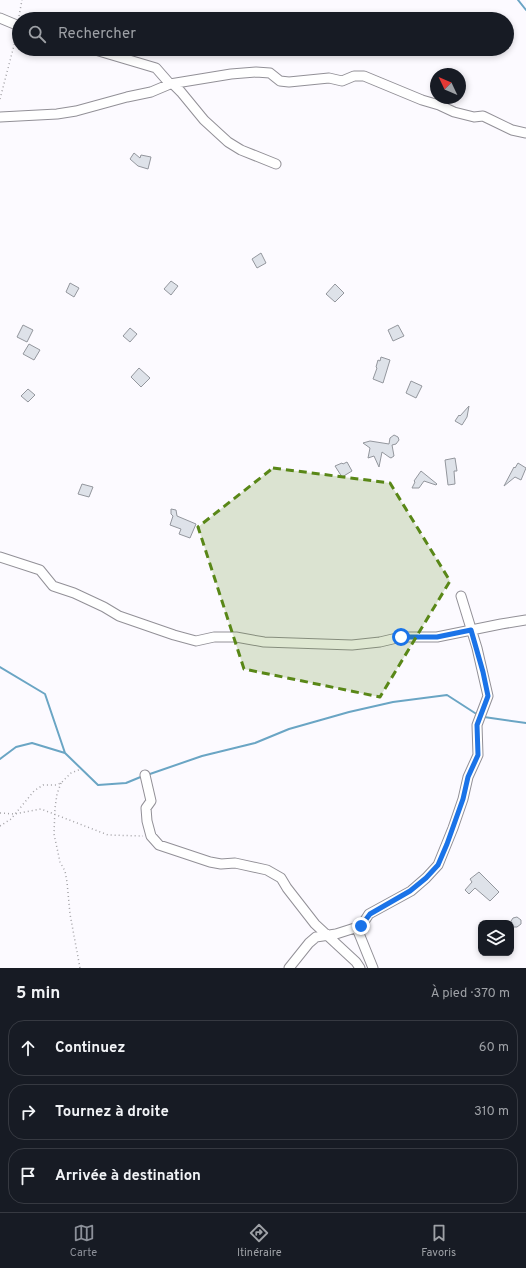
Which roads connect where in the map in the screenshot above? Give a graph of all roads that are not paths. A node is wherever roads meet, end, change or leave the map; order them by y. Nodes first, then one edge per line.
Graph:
1 (0, 18) edge
2 (12, 23) edge
3 (116, 56) edge
4 (170, 84) junction
5 (0, 117) edge
6 (526, 133) edge
7 (276, 164) dead end
8 (0, 557) edge
9 (461, 596) dead end
10 (526, 620) edge
11 (471, 630) junction
12 (145, 775) dead end
13 (361, 926) junction
14 (328, 935) junction
15 (289, 968) edge
16 (360, 968) edge
17 (373, 968) edge

1 - 2 street
3 - 4 street
4 - 5 street
4 - 6 street
4 - 7 street
8 - 11 street
9 - 11 street
10 - 11 street
11 - 13 street
12 - 14 street
13 - 14 street
13 - 17 street
14 - 15 street
14 - 16 street

